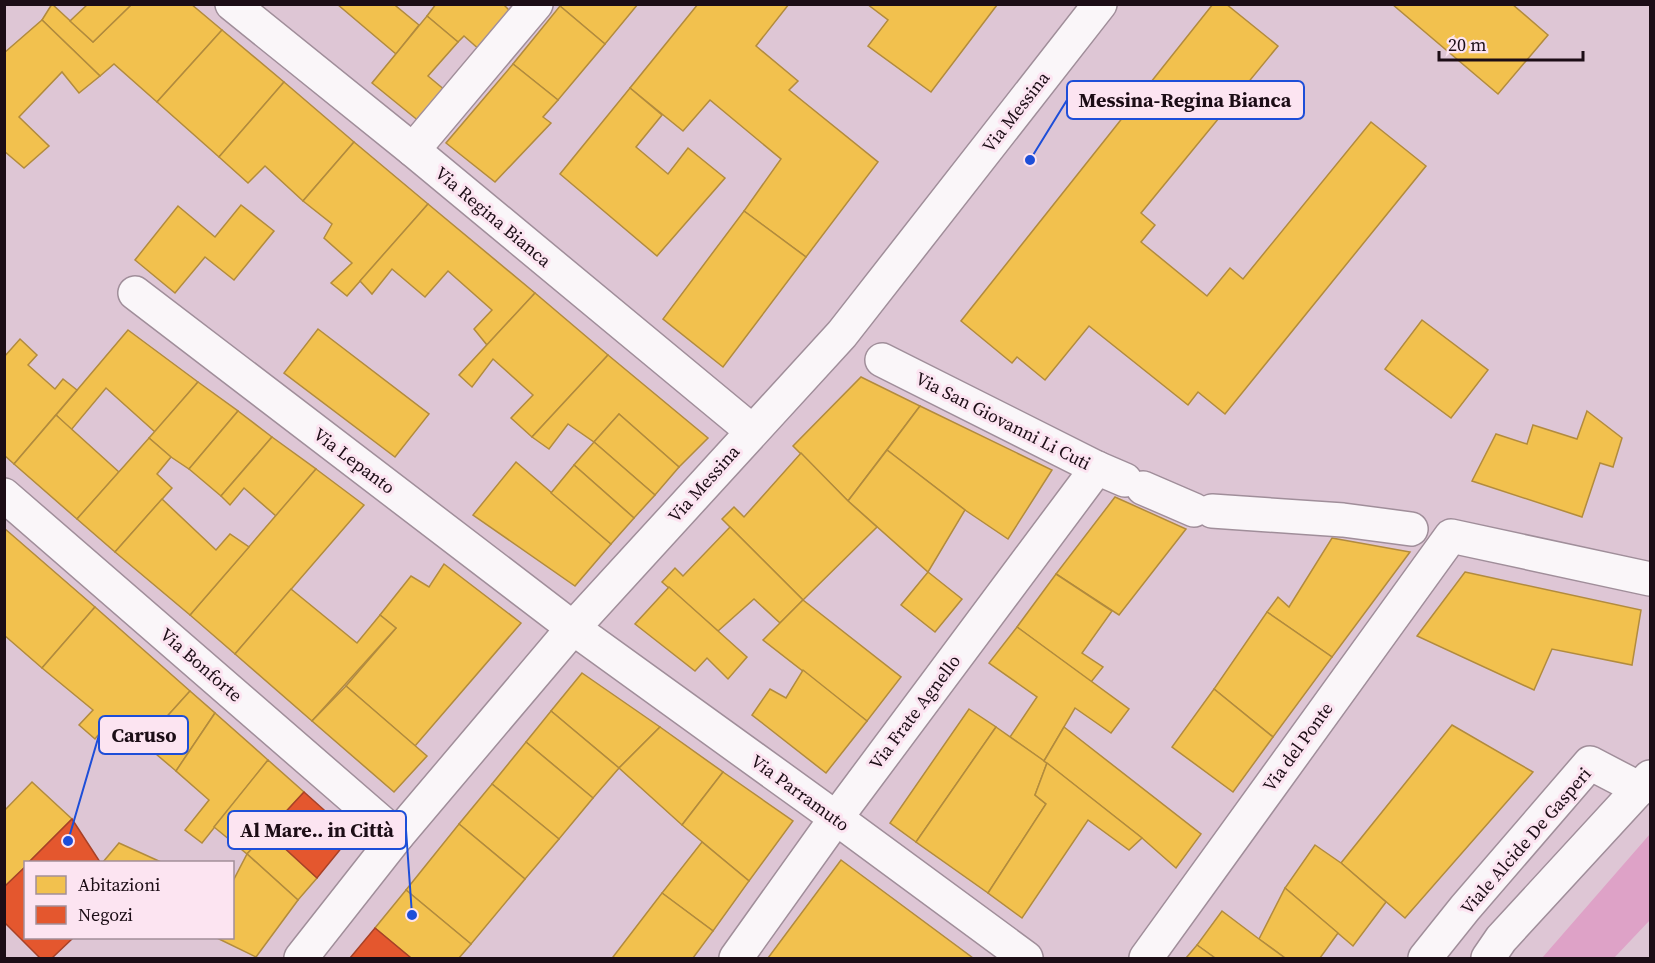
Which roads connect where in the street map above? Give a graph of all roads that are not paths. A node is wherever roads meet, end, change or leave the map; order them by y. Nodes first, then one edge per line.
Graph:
1 (232, 4) edge
2 (536, 4) edge
3 (1100, 4) edge
4 (413, 150) junction
5 (135, 293) dead end
6 (882, 360) dead end
7 (752, 431) junction
8 (1121, 478) junction
9 (4, 495) edge
10 (1411, 529) dead end
11 (1650, 579) edge
12 (573, 628) junction
13 (1646, 783) edge
14 (836, 818) junction
15 (397, 836) junction
16 (301, 958) edge
17 (736, 958) edge
18 (1026, 958) edge
19 (1146, 958) edge
20 (1425, 958) edge
21 (1488, 958) edge

1 - 4 street, Via Regina Bianca
2 - 4 street
3 - 7 street, Via Messina
4 - 7 street, Via Regina Bianca
5 - 12 street, Via Lepanto
6 - 8 street, Via San Giovanni Li Cuti
7 - 12 street, Via Messina
8 - 10 street, Via San Giovanni Li Cuti
8 - 14 street, Via Frate Agnello
9 - 15 street, Via Bonforte
11 - 19 street, Via del Ponte
12 - 14 street, Via Parramuto
12 - 15 street, Via Messina
13 - 20 street, Viale Alcide De Gasperi
13 - 21 street, Viale Alcide De Gasperi
14 - 17 street, Via Frate Agnello
14 - 18 street, Via Parramuto
15 - 16 street, Via Messina

